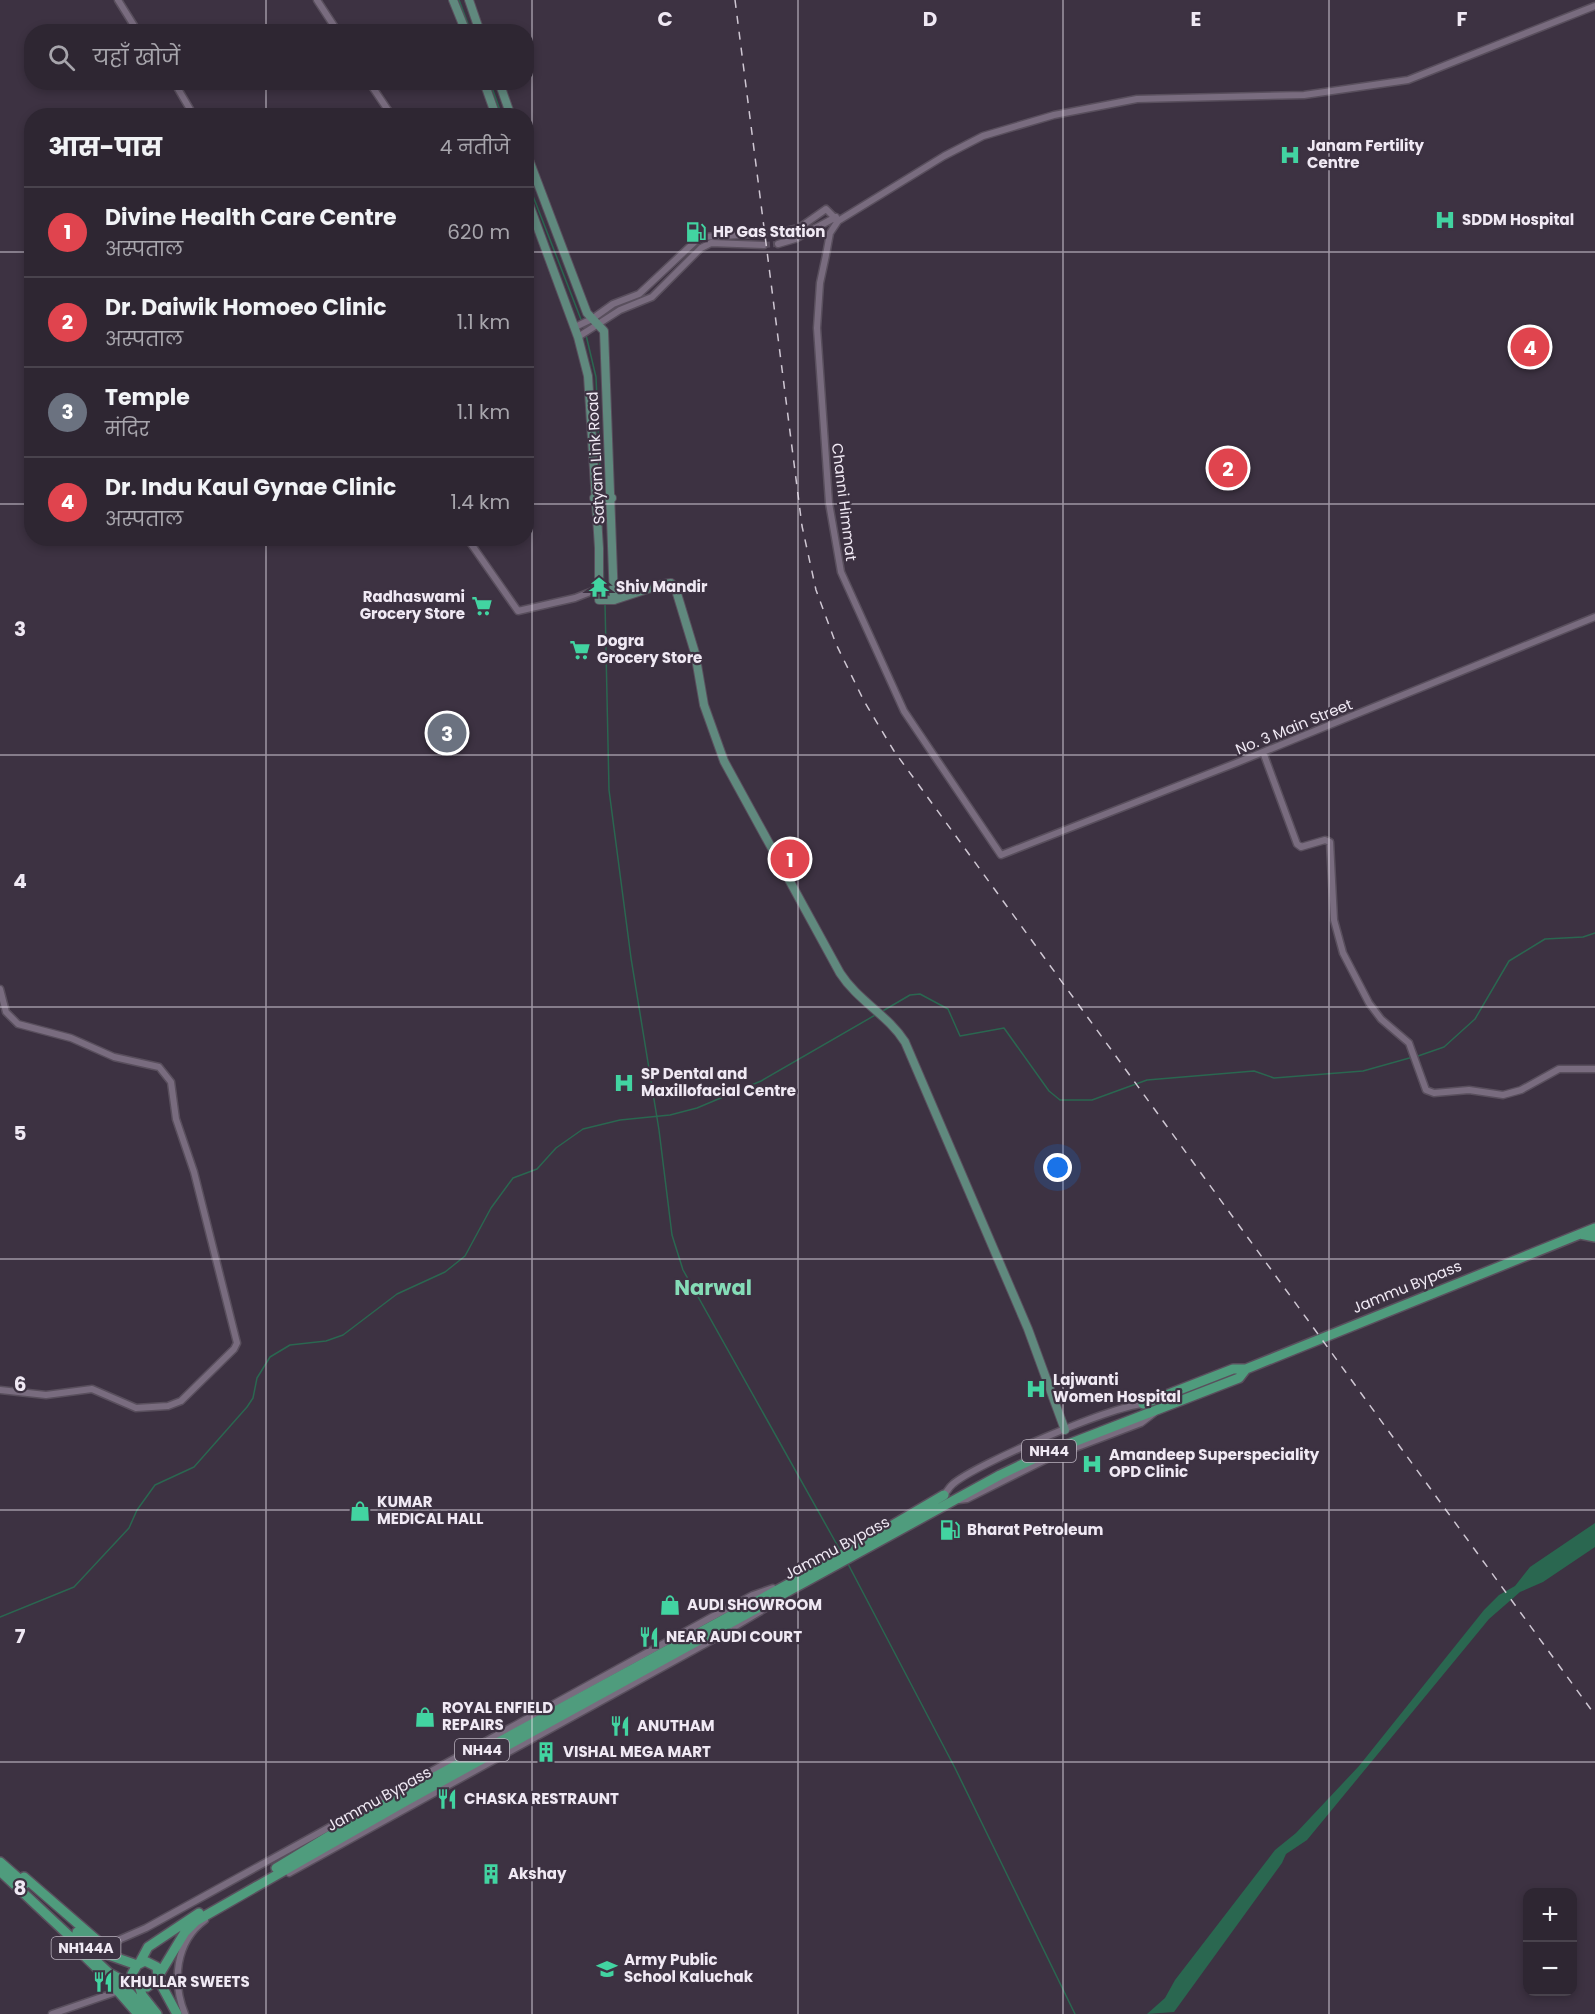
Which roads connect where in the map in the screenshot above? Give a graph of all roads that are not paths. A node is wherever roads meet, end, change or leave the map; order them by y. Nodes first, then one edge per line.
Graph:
1 (118, 0) edge
2 (317, 0) edge
3 (453, 0) edge
4 (469, 0) edge
5 (1595, 6) edge
6 (133, 24) edge
7 (333, 24) edge
8 (463, 24) edge
9 (477, 24) edge
10 (179, 90) edge
11 (374, 90) edge
12 (487, 90) edge
13 (502, 90) edge
14 (189, 108) edge
15 (387, 108) edge
16 (493, 108) edge
17 (508, 108) edge
18 (534, 173) edge
19 (534, 215) edge
20 (837, 219) junction
21 (777, 233) tunnel mouth
22 (762, 234) tunnel mouth
23 (778, 244) tunnel mouth
24 (764, 245) tunnel mouth
25 (652, 283) junction
26 (661, 288) junction
27 (596, 322) junction
28 (580, 325) junction
29 (583, 334) junction
30 (597, 498) junction
31 (610, 498) junction
32 (473, 546) edge
33 (598, 589) junction
34 (605, 601) junction
35 (1595, 617) edge
36 (1263, 752) junction
37 (1000, 855) joint
38 (0, 989) edge
39 (1595, 1069) edge
40 (1595, 1228) edge
41 (1580, 1234) junction
42 (1595, 1236) edge
43 (1246, 1369) junction
44 (0, 1390) edge
45 (1143, 1404) joint
46 (1065, 1430) junction
47 (944, 1495) joint
48 (858, 1549) junction
49 (789, 1587) junction
50 (0, 1856) edge
51 (0, 1862) edge
52 (0, 1871) edge
53 (0, 1878) edge
54 (23, 1886) junction
55 (47, 1908) junction
56 (107, 1945) joint
57 (139, 1963) junction
58 (115, 1977) junction
59 (158, 1977) junction
60 (137, 1984) junction
61 (122, 1990) junction
62 (52, 2014) edge
63 (138, 2014) edge
64 (148, 2014) edge
65 (157, 2014) edge
66 (177, 2014) edge
67 (184, 2014) edge

1 - 6 street
2 - 7 street
3 - 8 main road
4 - 9 main road
5 - 20 street
10 - 14 street
11 - 15 street
12 - 16 main road
13 - 17 main road
18 - 27 main road, Satyam Link Road
19 - 28 main road
20 - 21 street
20 - 23 street
20 - 37 street, Channi Himmat
22 - 25 street
24 - 26 street
25 - 26 street
25 - 27 street
26 - 27 street
27 - 28 street
27 - 29 street
27 - 31 main road, Satyam Link Road
28 - 29 main road
29 - 30 main road
30 - 31 main road
30 - 33 main road
31 - 34 main road, Satyam Link Road
32 - 33 street
33 - 34 main road
34 - 46 main road
35 - 36 street, No. 3 Main Street
36 - 37 street, No. 3 Main Street
36 - 39 street
38 - 44 street
40 - 41 highway, Jammu Bypass / NH44
41 - 42 highway, Jammu Bypass / NH44
41 - 43 highway, Jammu Bypass / NH44
43 - 45 highway, Jammu Bypass / NH44
43 - 48 highway, Jammu Bypass / NH44
45 - 46 street
46 - 47 street
47 - 48 highway, Jammu Bypass / NH44
48 - 49 highway, Jammu Bypass / NH44
49 - 56 street
49 - 57 highway, Jammu Bypass / NH44
49 - 59 highway, Jammu Bypass / NH44
49 - 67 street
50 - 55 highway
51 - 54 highway, NH144A
52 - 54 highway, NH144A
53 - 55 highway
54 - 55 highway, NH144A
55 - 56 highway
55 - 57 highway, NH144A
55 - 58 highway, NH144A
55 - 61 highway
57 - 59 highway
57 - 60 highway
58 - 60 highway, NH144A
58 - 61 highway
59 - 60 highway
59 - 66 highway
60 - 61 street
60 - 65 highway
61 - 62 street
61 - 63 highway
61 - 64 highway

